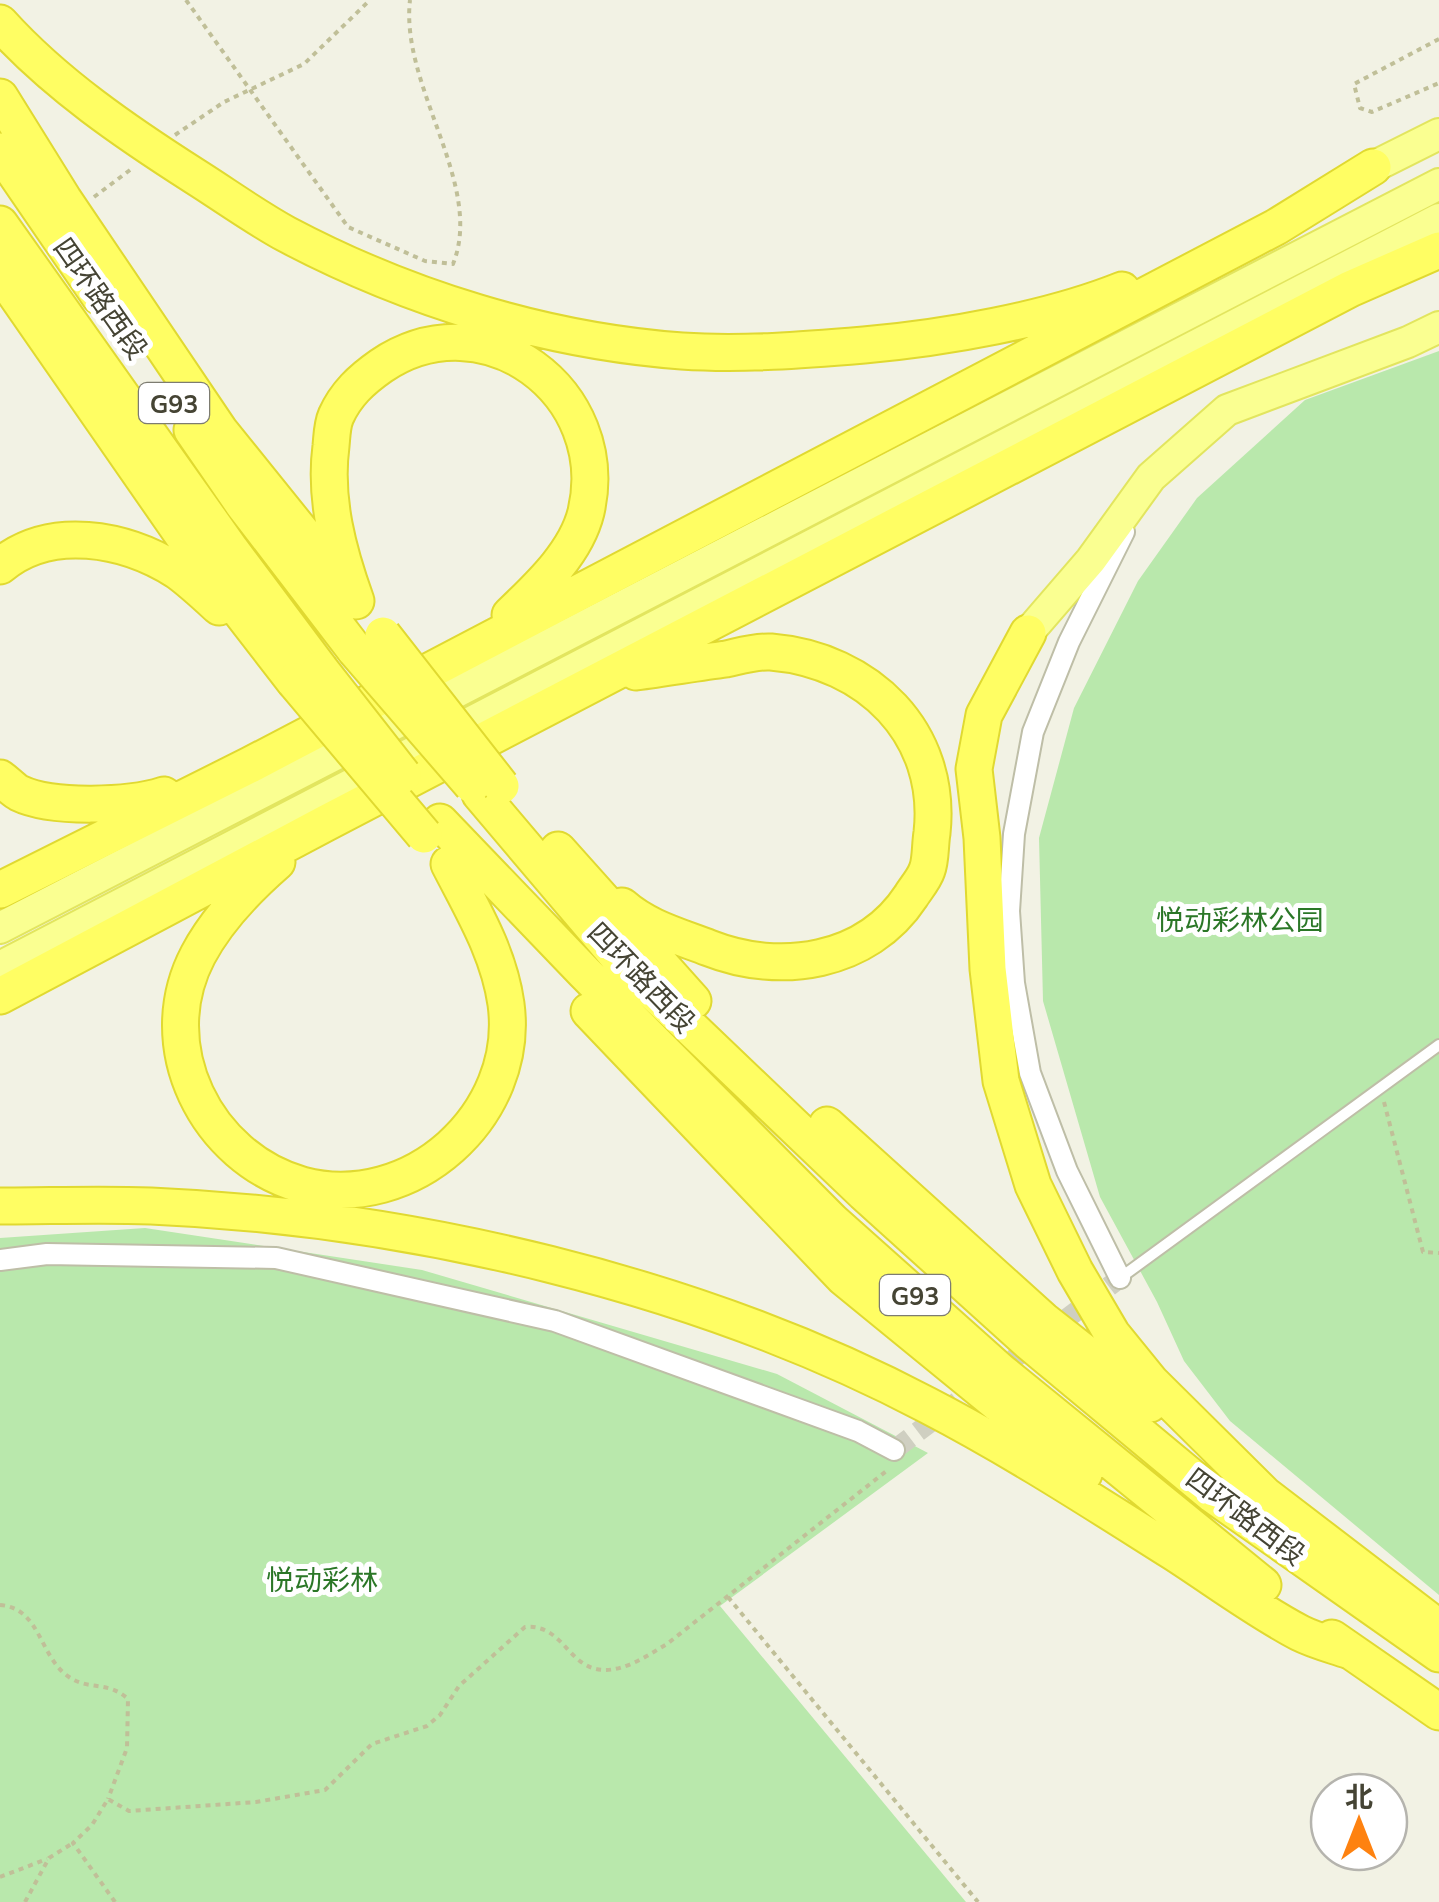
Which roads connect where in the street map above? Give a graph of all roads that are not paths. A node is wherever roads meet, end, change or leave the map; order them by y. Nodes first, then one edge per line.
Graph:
1 (0, 23) edge
2 (0, 97) edge
3 (1439, 134) edge
4 (0, 151) edge
5 (1373, 166) joint
6 (1439, 184) edge
7 (1439, 218) edge
8 (0, 224) edge
9 (1276, 227) junction
10 (1439, 250) edge
11 (0, 272) edge
12 (1439, 327) edge
13 (1151, 477) junction
14 (0, 566) edge
15 (356, 601) junction
16 (1028, 633) joint
17 (487, 638) junction
18 (369, 642) junction
19 (307, 675) junction
20 (610, 676) junction
21 (250, 765) junction
22 (0, 778) edge
23 (490, 790) junction
24 (326, 823) junction
25 (432, 828) junction
26 (565, 858) junction
27 (449, 864) junction
28 (0, 890) edge
29 (0, 928) edge
30 (0, 967) edge
31 (0, 996) edge
32 (1439, 1045) edge
33 (0, 1206) edge
34 (0, 1260) edge
35 (1120, 1278) joint
36 (894, 1450) road end
37 (1265, 1495) junction
38 (1234, 1591) junction
39 (1439, 1628) edge
40 (1350, 1652) junction
41 (1439, 1654) edge
42 (1439, 1712) edge

1 - 9 highway
2 - 15 highway
3 - 5 main road
4 - 18 highway, 四环路西段 / G93
5 - 9 highway
6 - 29 main road
7 - 30 main road
8 - 19 highway, 四环路西段 / G93
9 - 17 highway
10 - 20 highway
11 - 19 highway
12 - 13 main road
13 - 16 main road
13 - 35 street
14 - 19 highway
15 - 17 highway
15 - 18 highway
16 - 37 highway
17 - 21 highway
18 - 23 highway, 四环路西段 / G93, bridge
19 - 25 highway, 四环路西段 / G93, bridge
20 - 24 highway
20 - 26 highway
21 - 22 highway
21 - 28 highway
23 - 26 highway
23 - 41 highway, 四环路西段 / G93
24 - 27 highway
24 - 31 highway
25 - 27 highway
25 - 40 highway, 四环路西段 / G93
26 - 37 highway
27 - 38 highway
32 - 35 lane
33 - 38 highway
34 - 36 street
37 - 39 highway
38 - 40 highway
40 - 42 highway, 四环路西段 / G93

